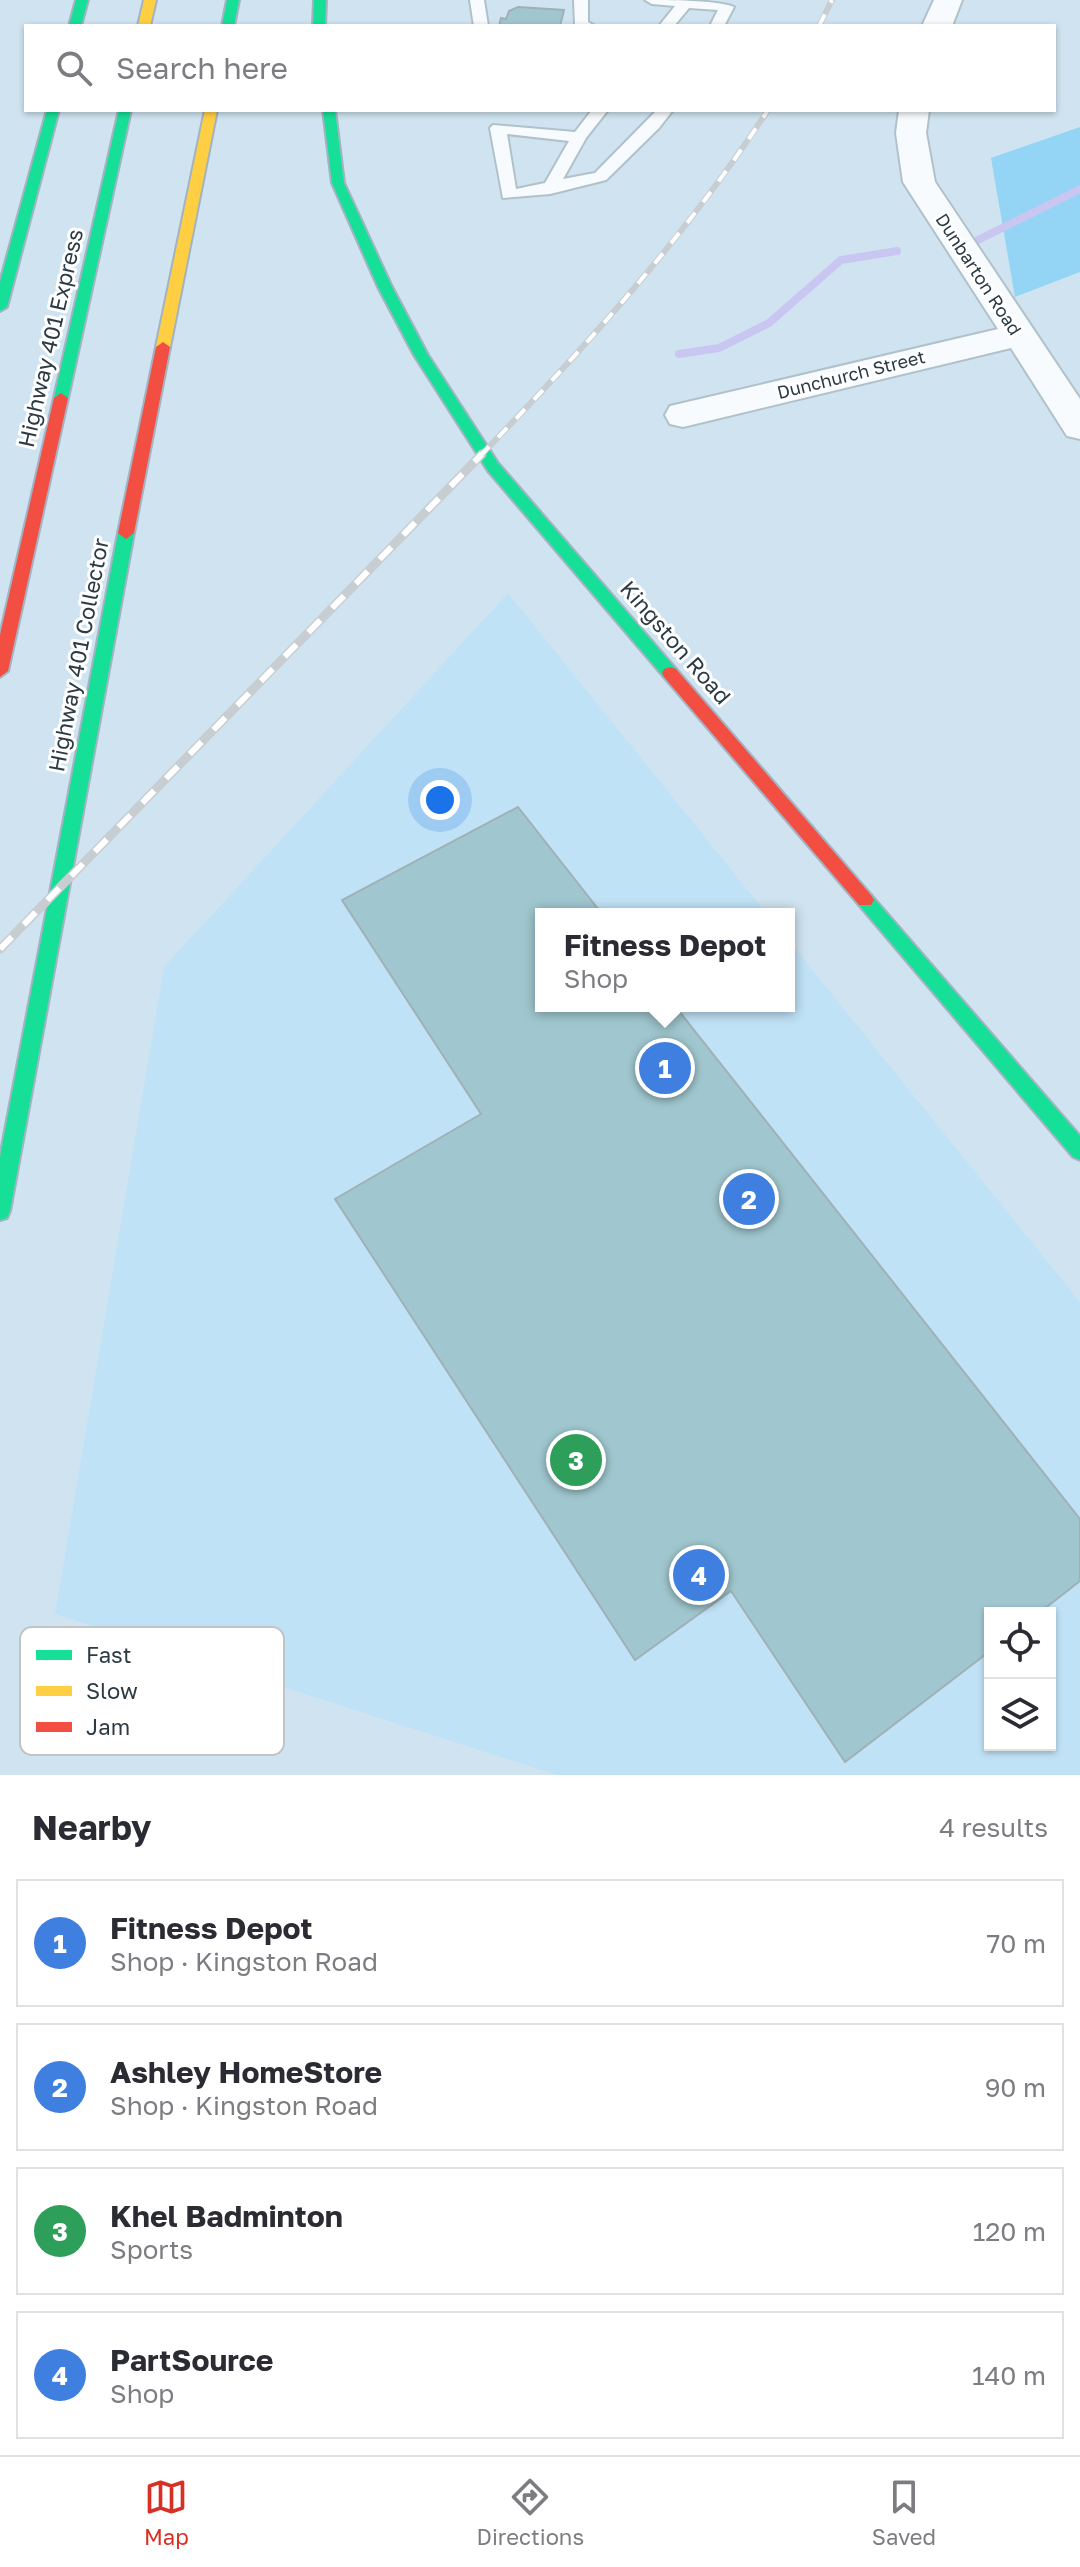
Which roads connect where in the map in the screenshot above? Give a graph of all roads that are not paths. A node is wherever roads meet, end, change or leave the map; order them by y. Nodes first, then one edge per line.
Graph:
1 (82, 0) edge
2 (150, 0) edge
3 (233, 0) edge
4 (320, 0) edge
5 (477, 0) edge
6 (581, 0) edge
7 (652, 0) edge
8 (948, 0) edge
9 (686, 2) junction
10 (76, 24) edge
11 (144, 24) edge
12 (228, 24) edge
13 (319, 24) edge
14 (481, 24) edge
15 (581, 24) edge
16 (668, 24) edge
17 (718, 24) edge
18 (938, 24) edge
19 (52, 112) edge
20 (125, 112) edge
21 (211, 112) edge
22 (329, 112) edge
23 (495, 112) edge
24 (598, 112) edge
25 (664, 112) edge
26 (914, 112) edge
27 (498, 128) junction
28 (579, 137) junction
29 (550, 189) junction
30 (0, 307) edge
31 (1019, 335) junction
32 (683, 415) dead end
33 (1080, 427) edge
34 (0, 671) edge
35 (1080, 1151) edge
36 (0, 1211) edge

1 - 10 main road
2 - 11 main road
3 - 12 main road
4 - 13 main road
5 - 14 lane
6 - 15 lane
7 - 9 lane
8 - 18 street
9 - 16 lane
9 - 17 lane
19 - 30 main road
20 - 34 main road, Highway 401 Express
21 - 36 main road, Highway 401 Collector
22 - 35 main road, Kingston Road
23 - 27 lane
24 - 28 lane
25 - 29 lane
26 - 31 street, Dunbarton Road
27 - 28 lane
27 - 29 lane
28 - 29 lane
31 - 32 street, Dunchurch Street
31 - 33 street, Dunbarton Road

